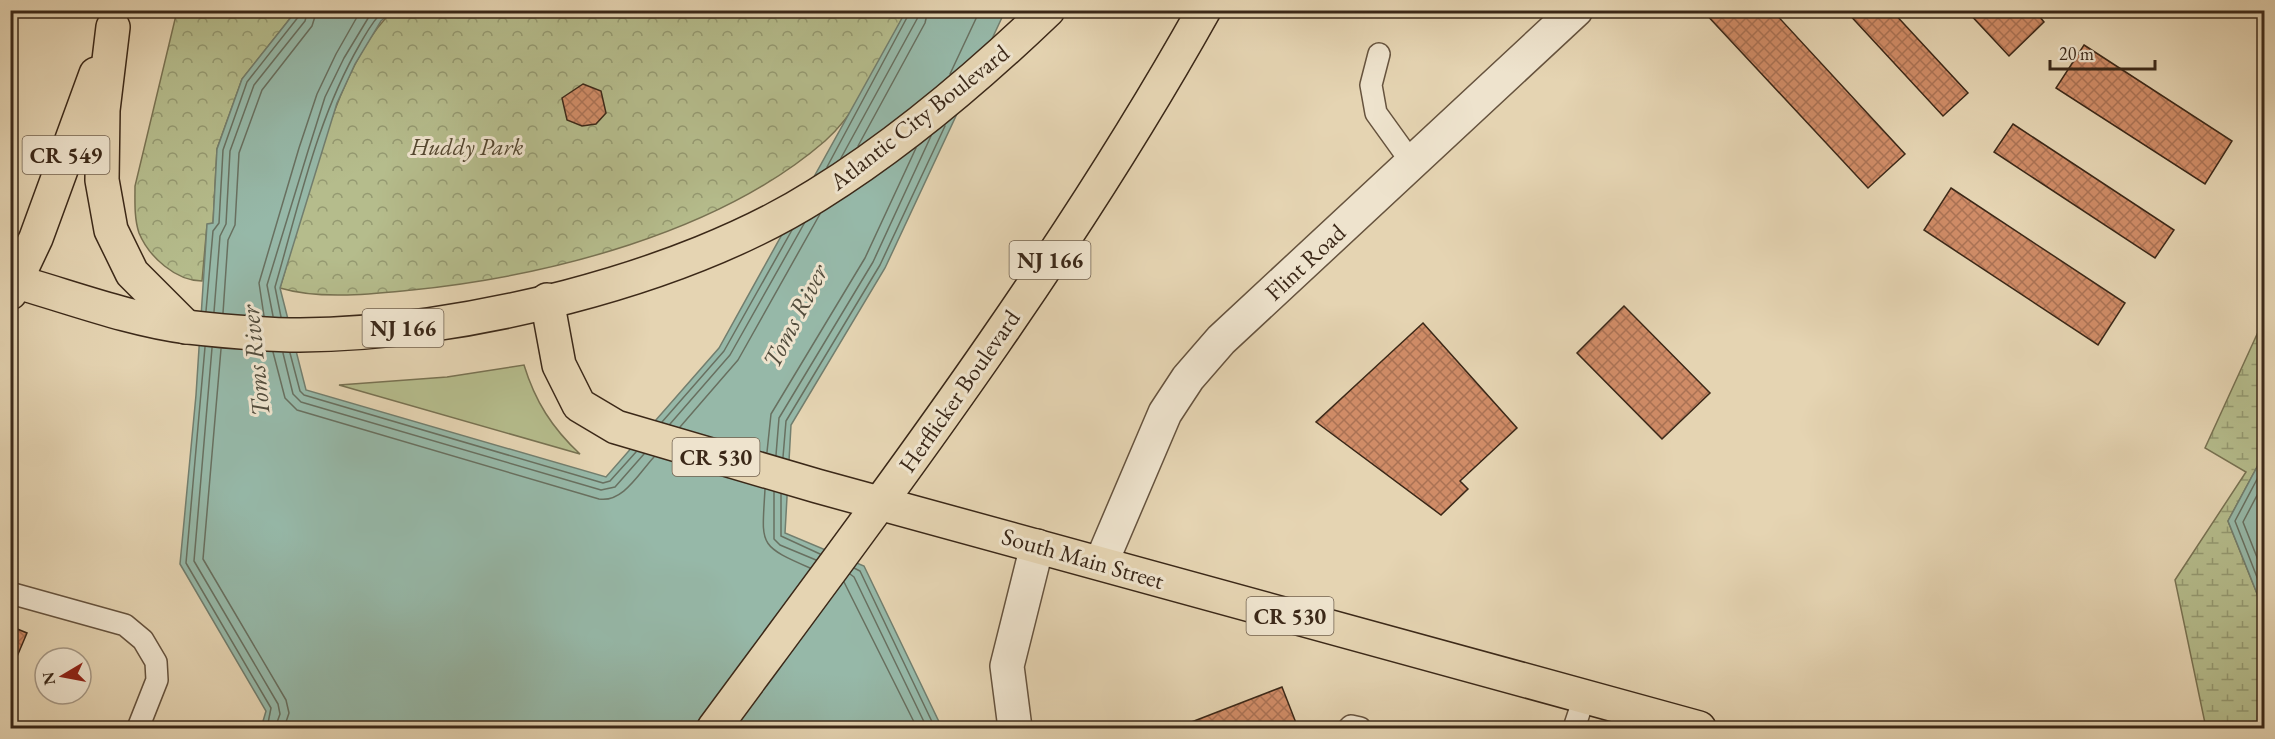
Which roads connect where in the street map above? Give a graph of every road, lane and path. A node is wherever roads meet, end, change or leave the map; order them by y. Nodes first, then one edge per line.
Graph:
1 (1048, 10) edge
2 (1204, 10) edge
3 (1576, 10) edge
4 (115, 19) edge
5 (1379, 54) dead end
6 (1412, 163) junction
7 (12, 285) edge
8 (547, 300) junction
9 (186, 327) junction
10 (882, 502) junction
11 (1037, 546) junction
12 (1101, 564) junction
13 (10, 593) edge
14 (1585, 695) junction
15 (138, 729) edge
16 (714, 729) edge
17 (1015, 729) edge
18 (1349, 729) edge
19 (1360, 729) edge
20 (1574, 729) edge
21 (1699, 729) edge

1 - 8 main road, Atlantic City Boulevard / NJ 166
2 - 10 main road, Herflicker Boulevard / NJ 166
3 - 6 street, Flint Road
4 - 7 main road, CR 549
4 - 9 main road
5 - 6 lane
6 - 12 street, Flint Road
7 - 9 main road, Atlantic City Boulevard / NJ 166
8 - 9 main road, Atlantic City Boulevard / NJ 166
8 - 10 main road, South Main Street / CR 530
10 - 11 main road, South Main Street / CR 530
10 - 16 main road, Herflicker Boulevard / NJ 166
11 - 12 main road, South Main Street / CR 530
11 - 17 street
12 - 14 main road, South Main Street / CR 530
13 - 15 lane
14 - 20 lane
14 - 21 main road, South Main Street / CR 530
18 - 19 lane

